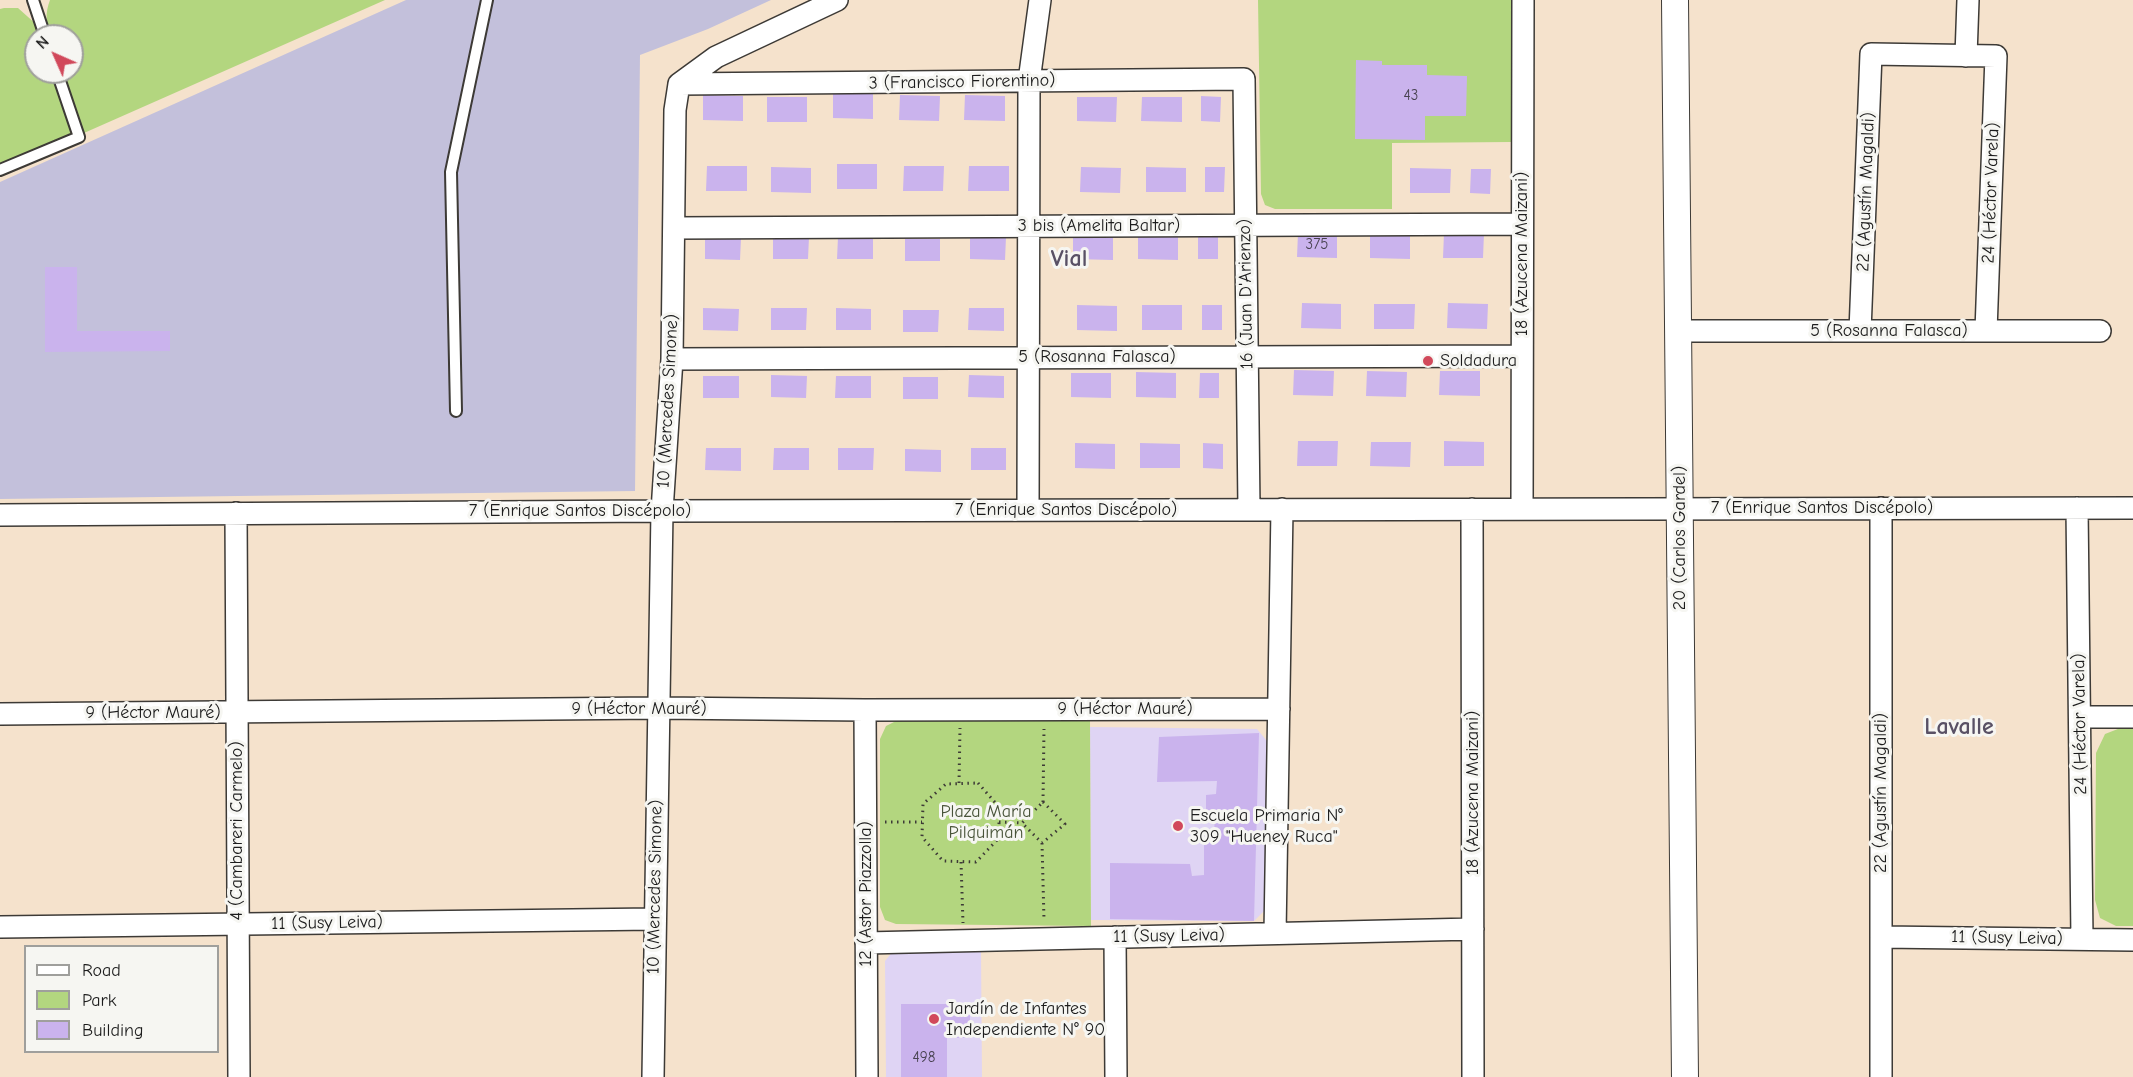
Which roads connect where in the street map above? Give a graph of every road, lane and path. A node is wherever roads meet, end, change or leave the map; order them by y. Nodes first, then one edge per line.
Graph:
1 (33, 0) edge
2 (487, 0) edge
3 (837, 0) edge
4 (1040, 0) edge
5 (1523, 0) edge
6 (1675, 0) edge
7 (1968, 0) edge
8 (41, 24) edge
9 (1966, 56) junction
10 (1244, 79) joint
11 (1029, 81) junction
12 (61, 84) edge
13 (679, 84) junction
14 (0, 170) edge
15 (1522, 224) junction
16 (1246, 225) junction
17 (1029, 226) junction
18 (675, 228) junction
19 (1986, 330) junction
20 (1678, 331) junction
21 (1860, 331) junction
22 (2100, 331) dead end
23 (1522, 356) junction
24 (1029, 357) junction
25 (1247, 357) junction
26 (672, 359) junction
27 (456, 411) dead end
28 (1881, 508) junction
29 (2077, 508) junction
30 (2133, 508) edge
31 (1249, 509) junction
32 (1282, 509) junction
33 (1473, 509) junction
34 (1522, 509) junction
35 (1680, 509) junction
36 (1028, 510) junction
37 (662, 511) junction
38 (236, 513) junction
39 (0, 515) edge
40 (658, 708) junction
41 (1279, 709) junction
42 (865, 710) junction
43 (960, 710) junction
44 (1043, 710) junction
45 (237, 713) junction
46 (0, 714) edge
47 (2080, 717) junction
48 (2133, 717) edge
49 (959, 783) junction
50 (1043, 802) junction
51 (922, 822) junction
52 (999, 822) junction
53 (1022, 823) junction
54 (866, 824) junction
55 (1042, 843) junction
56 (961, 862) junction
57 (654, 919) junction
58 (238, 925) junction
59 (0, 927) edge
60 (1473, 929) junction
61 (1275, 933) junction
62 (1116, 937) junction
63 (1881, 937) junction
64 (1046, 939) junction
65 (2082, 939) junction
66 (964, 940) junction
67 (2133, 940) edge
68 (866, 943) junction
69 (238, 1077) edge
70 (653, 1077) edge
71 (867, 1077) edge
72 (1116, 1077) edge
73 (1473, 1077) edge
74 (1685, 1077) edge
75 (1881, 1077) edge

1 - 8 lane
2 - 27 lane
3 - 13 street
4 - 11 street
5 - 15 street, 18 (Azucena Maizani)
6 - 20 street, 20 (Carlos Gardel)
7 - 9 street
9 - 19 street, 24 (Héctor Varela)
9 - 21 street, 22 (Agustín Magaldi)
10 - 11 street, 3 (Francisco Fiorentino)
10 - 16 street, 16 (Juan D'Arienzo)
11 - 13 street, 3 (Francisco Fiorentino)
11 - 17 street
12 - 14 lane
13 - 18 street, 10 (Mercedes Simone)
15 - 16 street, 3 bis (Amelita Baltar)
15 - 23 street, 18 (Azucena Maizani)
16 - 17 street, 3 bis (Amelita Baltar)
16 - 25 street, 16 (Juan D'Arienzo)
17 - 18 street, 3 bis (Amelita Baltar)
17 - 24 street
18 - 26 street, 10 (Mercedes Simone)
19 - 21 street, 5 (Rosanna Falasca)
19 - 22 street, 5 (Rosanna Falasca)
20 - 21 street, 5 (Rosanna Falasca)
20 - 35 street, 20 (Carlos Gardel)
23 - 25 street, 5 (Rosanna Falasca)
23 - 34 street, 18 (Azucena Maizani)
24 - 25 street, 5 (Rosanna Falasca)
24 - 26 street, 5 (Rosanna Falasca)
24 - 36 street
25 - 31 street, 16 (Juan D'Arienzo)
26 - 37 street, 10 (Mercedes Simone)
28 - 29 street, 7 (Enrique Santos Discépolo)
28 - 35 street, 7 (Enrique Santos Discépolo)
28 - 63 street, 22 (Agustín Magaldi)
29 - 30 street, 7 (Enrique Santos Discépolo)
29 - 47 street, 24 (Héctor Varela)
31 - 32 street, 7 (Enrique Santos Discépolo)
31 - 36 street, 7 (Enrique Santos Discépolo)
32 - 33 street, 7 (Enrique Santos Discépolo)
32 - 41 street
33 - 34 street, 7 (Enrique Santos Discépolo)
33 - 60 street, 18 (Azucena Maizani)
34 - 35 street, 7 (Enrique Santos Discépolo)
35 - 74 street, 20 (Carlos Gardel)
36 - 37 street, 7 (Enrique Santos Discépolo)
37 - 38 street, 7 (Enrique Santos Discépolo)
37 - 40 street, 10 (Mercedes Simone)
38 - 39 street, 7 (Enrique Santos Discépolo)
38 - 45 street, 4 (Cambareri Carmelo)
40 - 42 street, 9 (Héctor Mauré)
40 - 45 street, 9 (Héctor Mauré)
40 - 57 street, 10 (Mercedes Simone)
41 - 44 street, 9 (Héctor Mauré)
41 - 61 street
42 - 43 street, 9 (Héctor Mauré)
42 - 54 street, 12 (Astor Piazzolla)
43 - 44 street, 9 (Héctor Mauré)
43 - 49 path
44 - 50 path
45 - 46 street, 9 (Héctor Mauré)
45 - 58 street, 4 (Cambareri Carmelo)
47 - 48 street
47 - 65 street, 24 (Héctor Varela)
49 - 51 path
49 - 52 path
50 - 53 path
50 - 55 path
51 - 54 path
51 - 56 path
52 - 53 path
52 - 56 path
53 - 55 path
54 - 68 street, 12 (Astor Piazzolla)
55 - 64 path
56 - 66 path
57 - 58 street, 11 (Susy Leiva)
57 - 70 street, 10 (Mercedes Simone)
58 - 59 street, 11 (Susy Leiva)
58 - 69 street, 4 (Cambareri Carmelo)
60 - 61 street, 11 (Susy Leiva)
60 - 73 street, 18 (Azucena Maizani)
61 - 62 street, 11 (Susy Leiva)
62 - 64 street, 11 (Susy Leiva)
62 - 72 street
63 - 65 street, 11 (Susy Leiva)
63 - 75 street, 22 (Agustín Magaldi)
64 - 66 street, 11 (Susy Leiva)
65 - 67 street, 11 (Susy Leiva)
66 - 68 street, 11 (Susy Leiva)
68 - 71 street, 12 (Astor Piazzolla)

